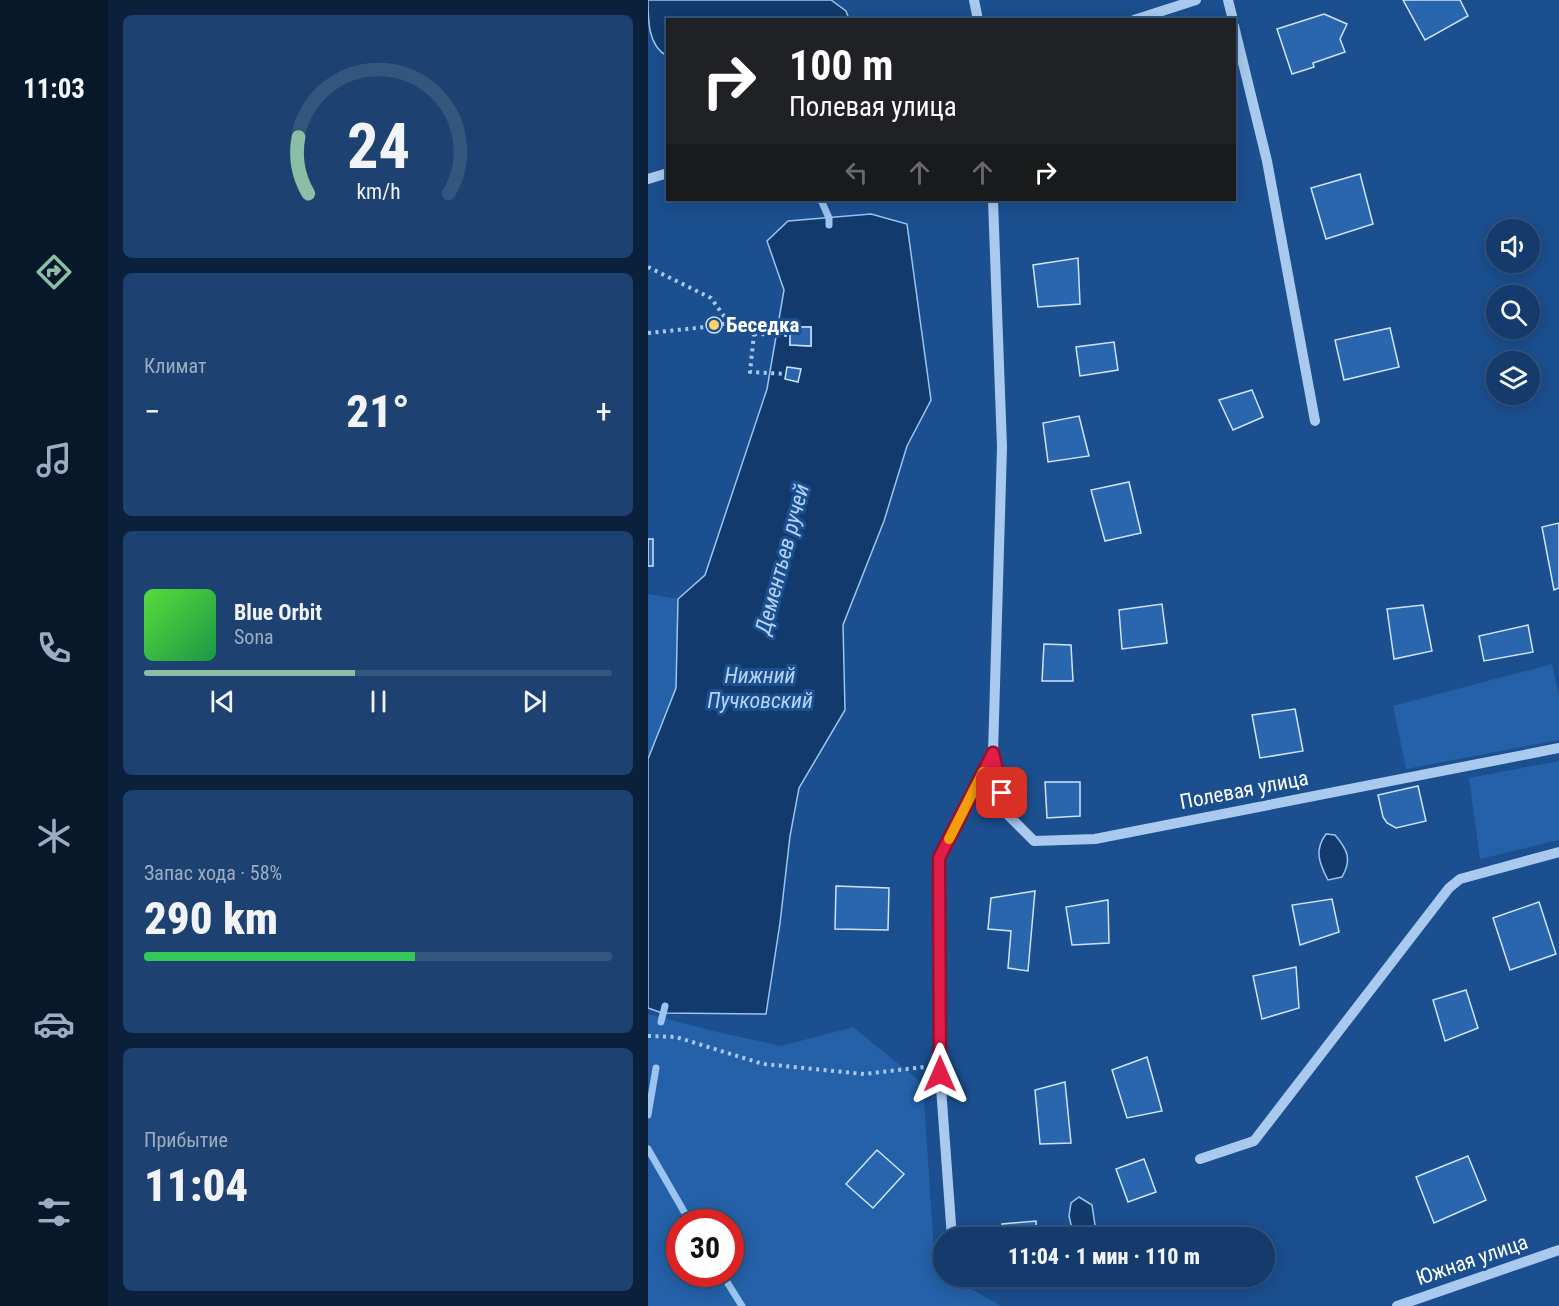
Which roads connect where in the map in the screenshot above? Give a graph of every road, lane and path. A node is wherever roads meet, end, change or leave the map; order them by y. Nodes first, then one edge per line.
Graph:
1 (974, 0) edge
2 (1196, 0) edge
3 (1228, 0) edge
4 (978, 18) edge
5 (1140, 18) edge
6 (1232, 18) edge
7 (1236, 34) edge
8 (666, 174) edge
9 (648, 179) edge
10 (993, 201) edge
11 (648, 267) edge
12 (730, 323) junction
13 (722, 324) dead end
14 (706, 327) dead end
15 (648, 333) edge
16 (754, 334) junction
17 (790, 335) dead end
18 (786, 374) dead end
19 (1315, 421) dead end
20 (1559, 748) edge
21 (993, 753) junction
22 (1559, 852) edge
23 (648, 1036) edge
24 (940, 1065) junction
25 (1200, 1159) dead end
26 (951, 1227) edge
27 (1559, 1250) edge
28 (1397, 1306) edge

1 - 4 street
2 - 5 street
3 - 6 street
7 - 19 street
8 - 9 street
10 - 21 street
11 - 12 path
12 - 13 path
12 - 16 path
14 - 15 path
16 - 17 path
16 - 18 path
20 - 21 street, Полевая улица
21 - 24 street
22 - 25 street
23 - 24 path
24 - 26 street
27 - 28 street, Южная улица

